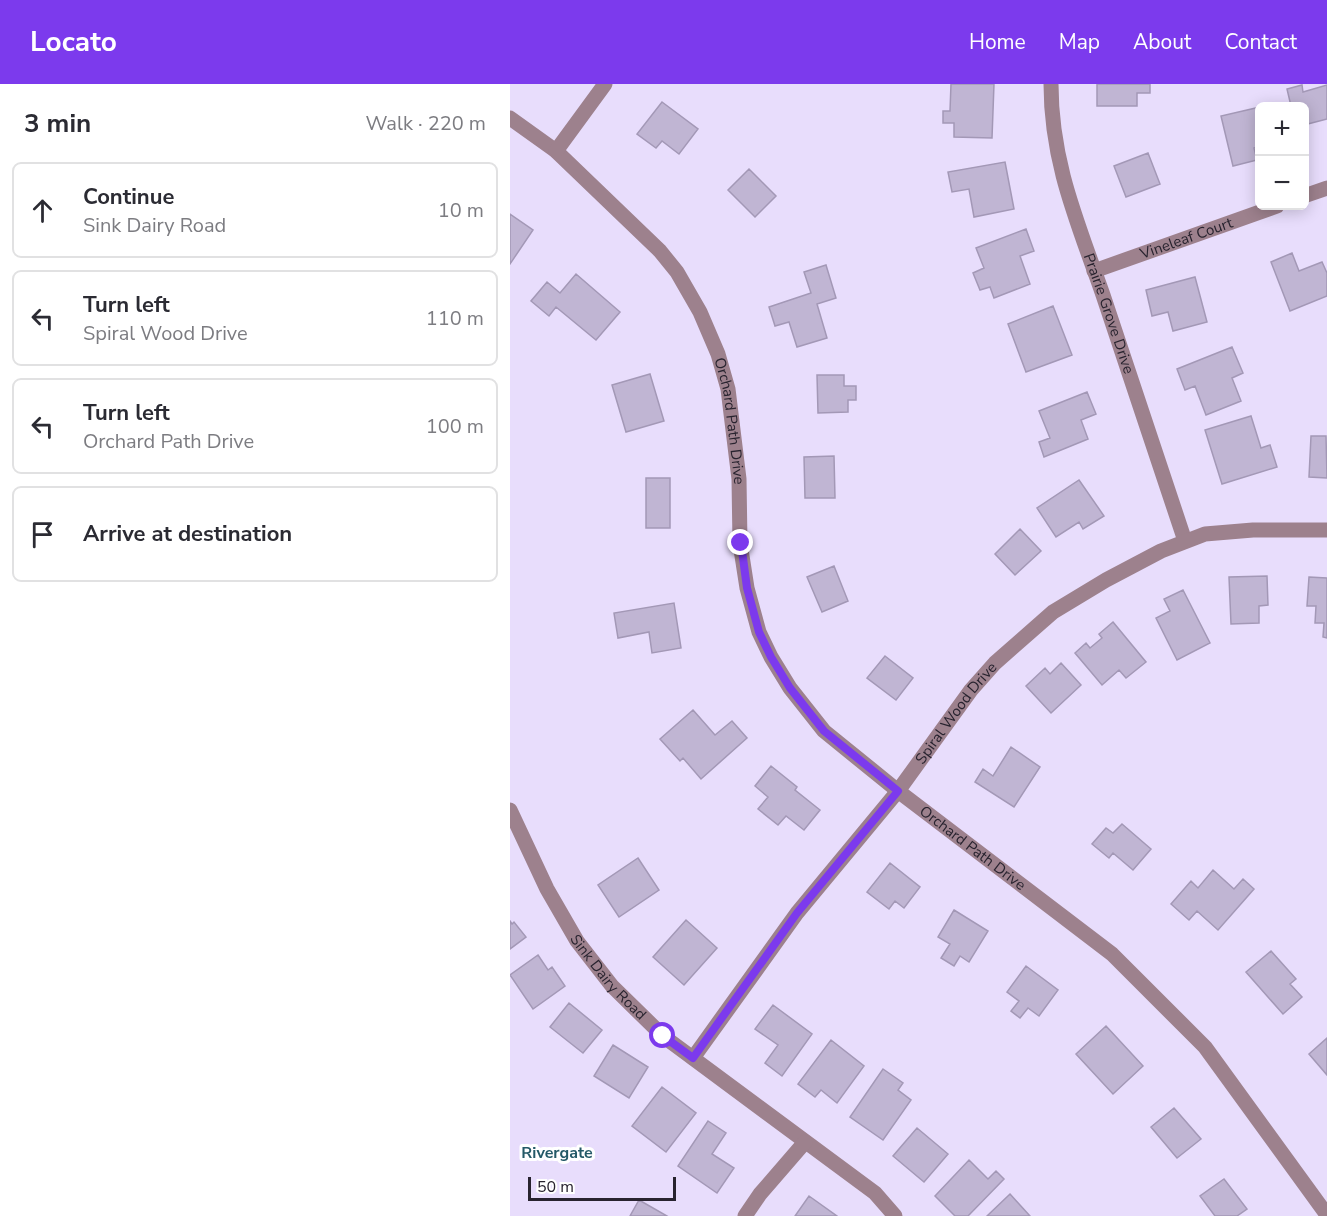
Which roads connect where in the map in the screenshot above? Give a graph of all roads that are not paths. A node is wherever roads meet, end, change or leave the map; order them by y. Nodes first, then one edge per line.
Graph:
1 (605, 84) edge
2 (1051, 84) edge
3 (510, 118) edge
4 (556, 151) junction
5 (1327, 188) edge
6 (1309, 195) edge
7 (1266, 210) edge
8 (1094, 271) junction
9 (1327, 530) edge
10 (1185, 542) junction
11 (898, 791) junction
12 (510, 810) edge
13 (693, 1058) junction
14 (805, 1142) junction
15 (1327, 1215) edge
16 (745, 1216) edge
17 (895, 1216) edge

1 - 4 street
2 - 8 street, Prairie Grove Drive
3 - 4 street, Orchard Path Drive
4 - 11 street, Orchard Path Drive
5 - 6 street
7 - 8 street, Vineleaf Court
8 - 10 street, Prairie Grove Drive
9 - 10 street, Spiral Wood Drive
10 - 11 street, Spiral Wood Drive
11 - 13 street, Spiral Wood Drive
11 - 15 street, Orchard Path Drive
12 - 13 street, Sink Dairy Road
13 - 14 street, Sink Dairy Road
14 - 16 street
14 - 17 street, Sink Dairy Road

